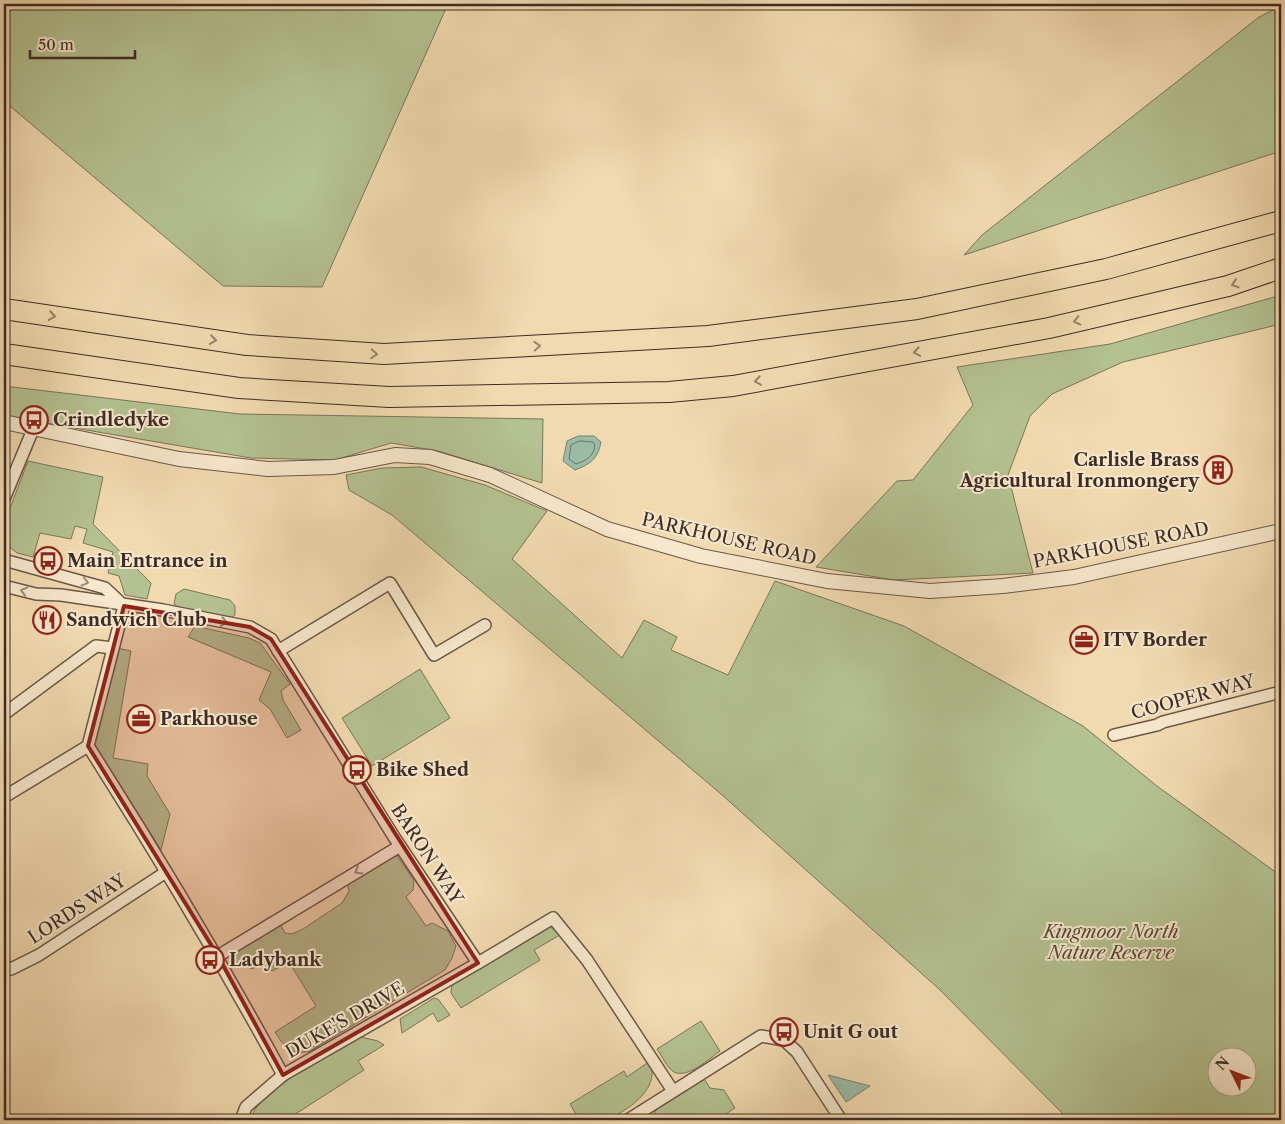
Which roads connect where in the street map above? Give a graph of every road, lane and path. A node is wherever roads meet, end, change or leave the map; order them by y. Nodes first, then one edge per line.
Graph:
1 (1281, 221) edge
2 (1281, 268) edge
3 (4, 309) edge
4 (4, 354) edge
5 (4, 422) edge
6 (34, 427) junction
7 (4, 499) edge
8 (1281, 531) edge
9 (4, 560) edge
10 (4, 586) edge
11 (124, 606) junction
12 (485, 624) dead end
13 (112, 648) junction
14 (278, 651) junction
15 (1281, 692) edge
16 (4, 714) edge
17 (1114, 735) dead end
18 (88, 746) junction
19 (4, 797) edge
20 (400, 846) junction
21 (166, 872) junction
22 (218, 956) junction
23 (478, 963) junction
24 (4, 966) edge
25 (283, 1075) junction
26 (673, 1091) junction
27 (633, 1119) edge
28 (241, 1120) edge
29 (841, 1120) edge

3 -> 1 highway
2 -> 4 highway
5 - 6 street, PARKHOUSE ROAD
6 - 7 street
6 - 8 street, PARKHOUSE ROAD
9 -> 11 street
11 -> 10 street, BARON WAY
11 - 13 street
11 -> 14 street, BARON WAY
12 - 14 street
13 - 16 street
13 - 18 street
14 - 20 street, BARON WAY
15 - 17 street, COOPER WAY
18 - 19 street
18 - 21 street
20 -> 22 street
20 - 23 street, BARON WAY
21 - 22 street
21 - 24 street, LORDS WAY
22 - 25 street
23 - 25 street, DUKE'S DRIVE
23 - 26 street
25 - 28 street, DUKE'S DRIVE
26 - 27 street
26 - 29 street

